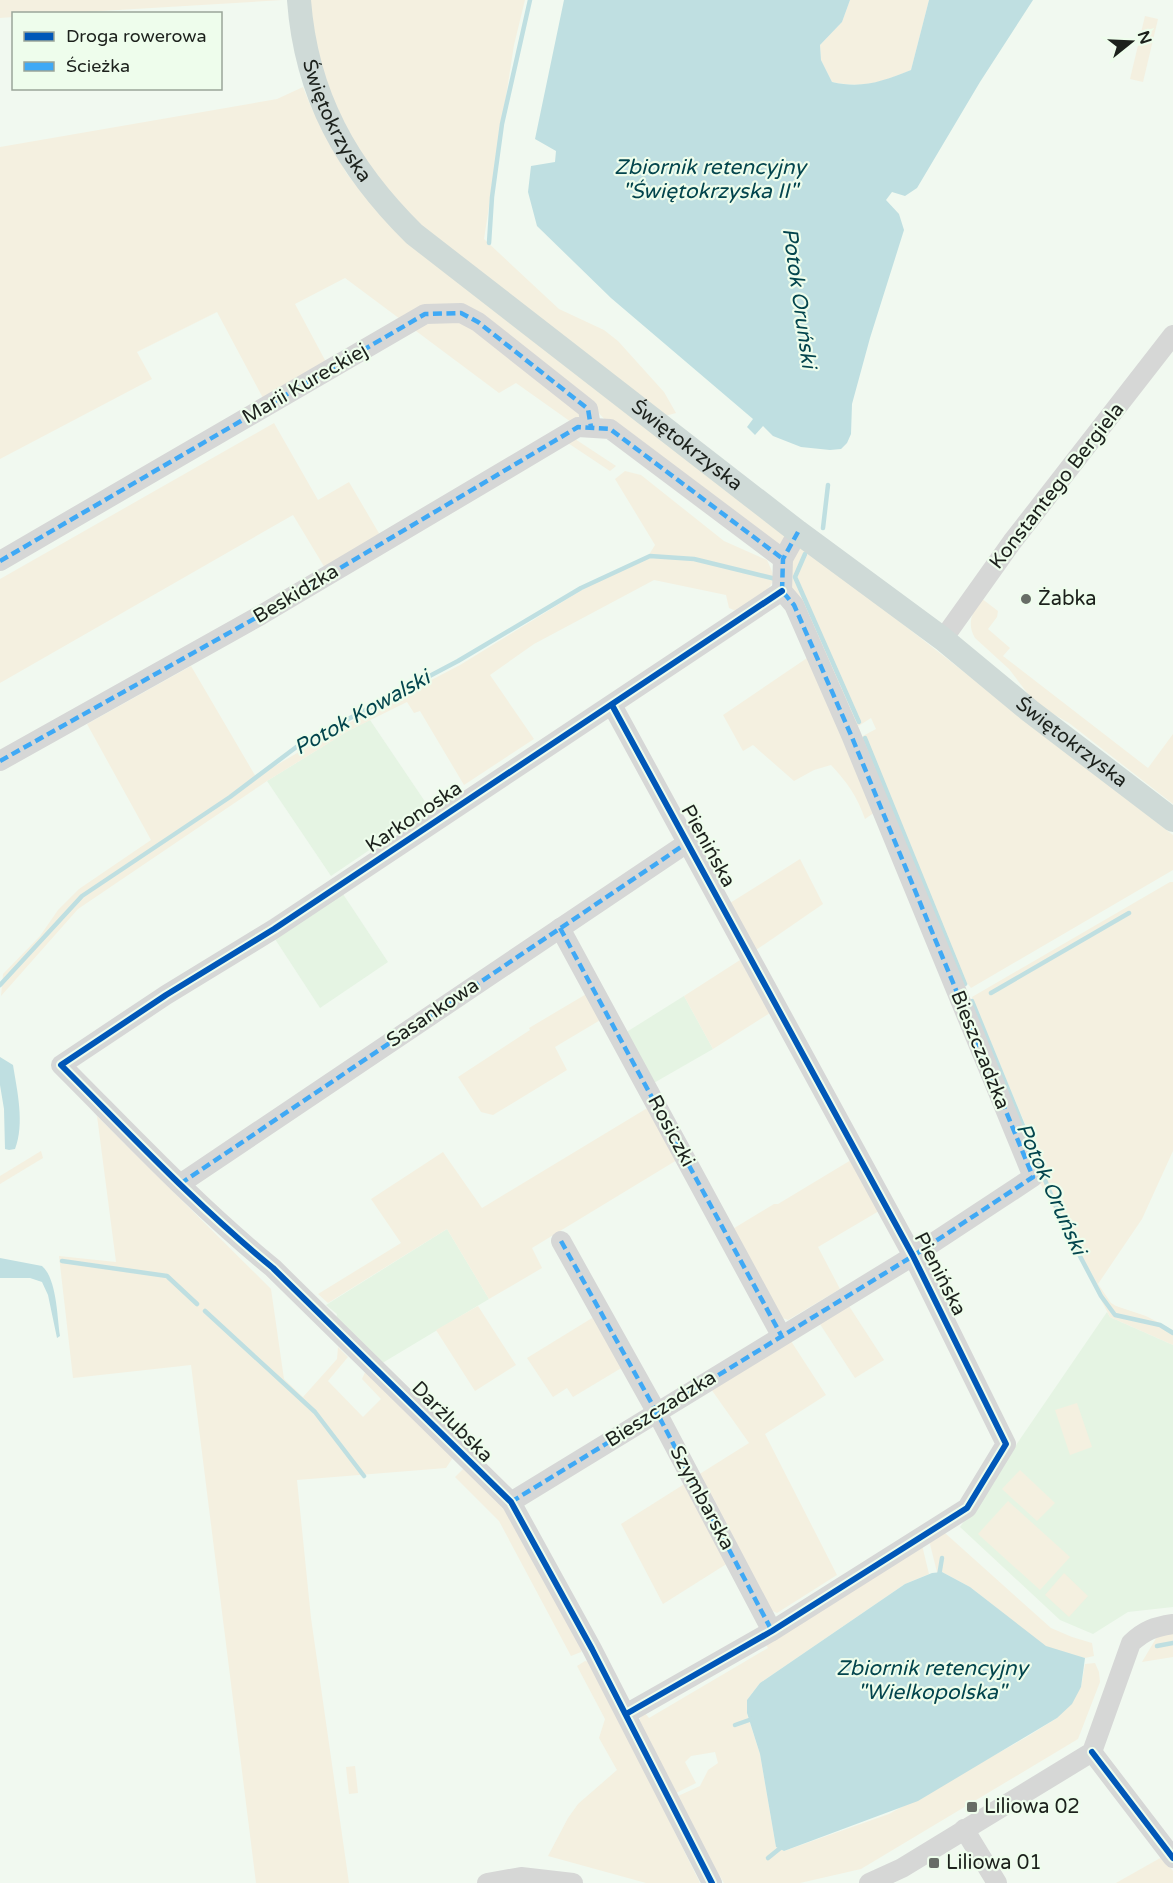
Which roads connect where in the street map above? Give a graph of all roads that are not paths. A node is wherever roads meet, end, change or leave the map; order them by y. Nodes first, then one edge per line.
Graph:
1 (299, 0) edge
2 (1173, 335) edge
3 (591, 427) junction
4 (798, 532) junction
5 (783, 559) junction
6 (0, 561) edge
7 (782, 591) junction
8 (943, 639) junction
9 (612, 705) junction
10 (0, 762) edge
11 (1173, 820) edge
12 (687, 843) junction
13 (560, 927) junction
14 (61, 1065) joint
15 (180, 1184) junction
16 (561, 1241) dead end
17 (913, 1256) junction
18 (781, 1335) junction
19 (656, 1411) junction
20 (510, 1502) junction
21 (1173, 1624) edge
22 (772, 1631) junction
23 (626, 1714) junction
24 (1092, 1752) junction
25 (964, 1829) junction
26 (1173, 1858) edge
27 (487, 1883) edge
28 (573, 1883) edge
29 (712, 1883) edge
30 (869, 1883) edge
31 (997, 1883) edge

1 - 4 main road, Świętokrzyska
2 - 8 street, Konstantego Bergiela
3 - 5 street, Świętokrzyska
3 - 6 street, Marii Kureckiej
3 - 10 street, Beskidzka
4 - 5 street
4 - 8 main road, Świętokrzyska
5 - 7 street
7 - 9 street, Karkonoska
7 - 17 street, Bieszczadzka
8 - 11 main road, Świętokrzyska
9 - 12 street, Pienińska
9 - 14 street, Karkonoska
12 - 13 street, Sasankowa
12 - 17 street, Pienińska
13 - 15 street, Sasankowa
13 - 18 street, Rosiczki
14 - 15 street, Darżlubska
15 - 20 street, Darżlubska
16 - 19 street, Szymbarska
17 - 18 street, Bieszczadzka
17 - 22 street, Pienińska
18 - 19 street, Bieszczadzka
19 - 20 street, Bieszczadzka
19 - 22 street, Szymbarska
20 - 23 street, Darżlubska
21 - 24 street
22 - 23 street, Pienińska
23 - 29 street, Darżlubska
24 - 25 street
24 - 26 street
25 - 30 street
25 - 31 street
27 - 28 street

